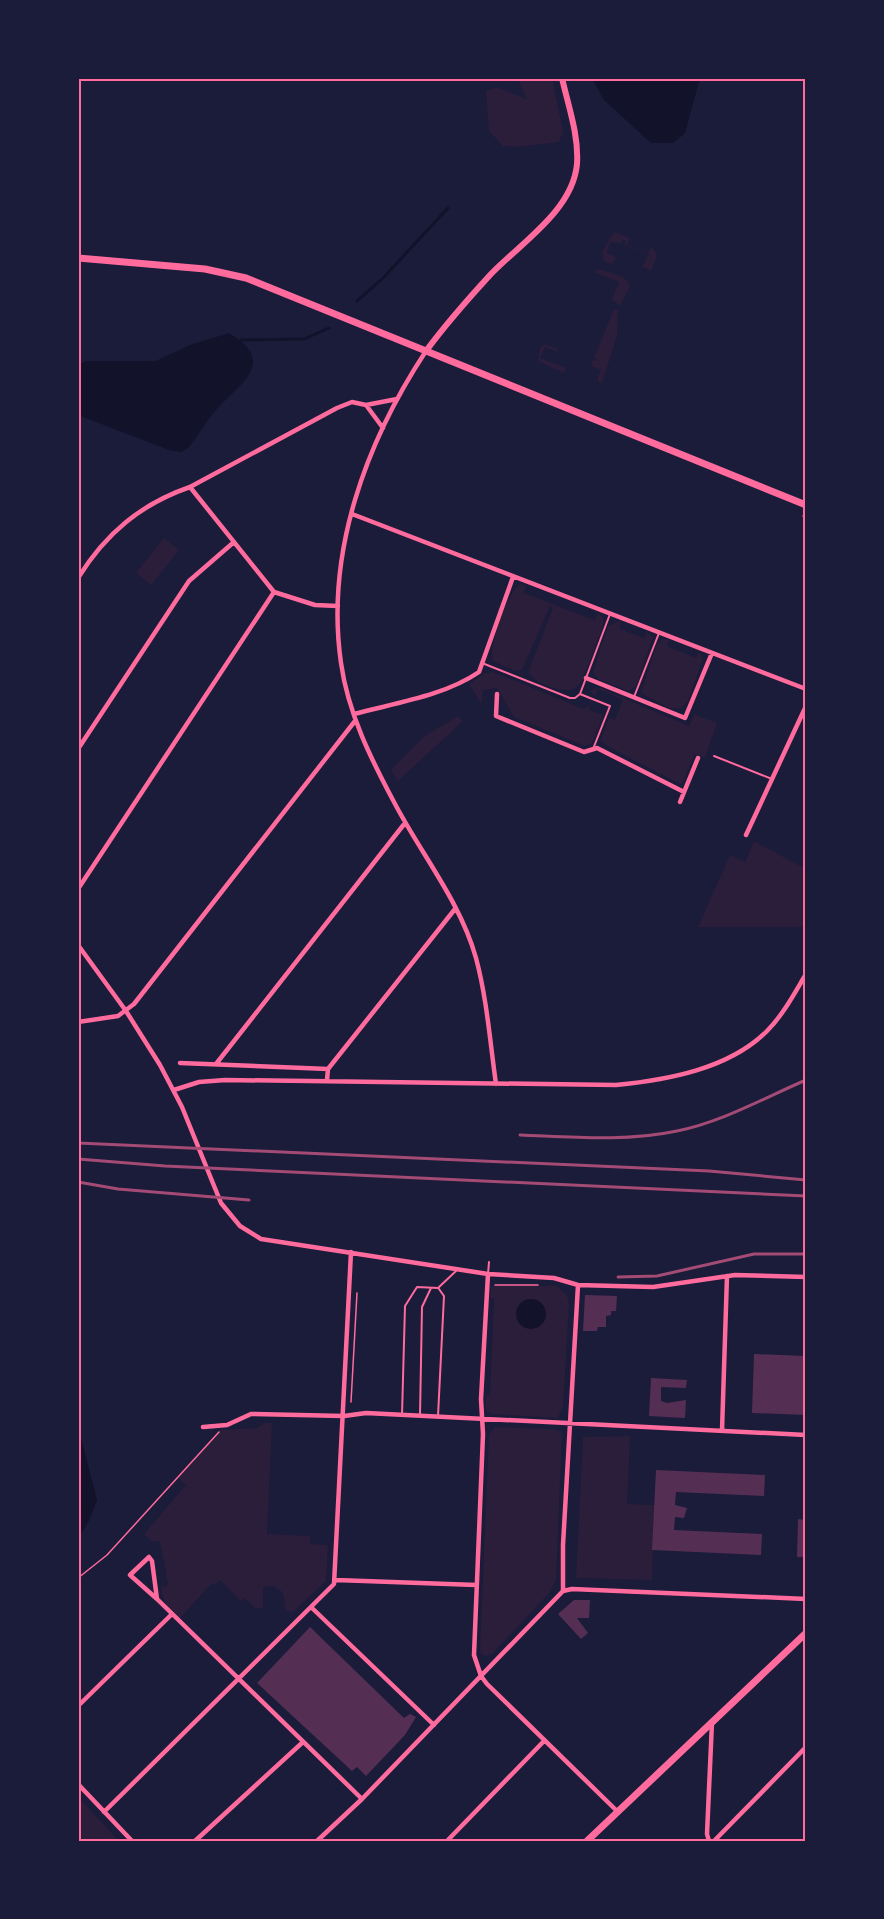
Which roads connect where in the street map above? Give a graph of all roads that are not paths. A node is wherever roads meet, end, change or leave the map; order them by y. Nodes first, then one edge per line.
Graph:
1 (562, 78) edge
2 (78, 258) edge
3 (426, 351) junction
4 (397, 399) junction
5 (366, 405) junction
6 (383, 428) junction
7 (190, 487) junction
8 (806, 505) edge
9 (351, 514) junction
10 (234, 542) junction
11 (513, 576) junction
12 (78, 578) edge
13 (274, 592) junction
14 (338, 606) junction
15 (610, 614) junction
16 (659, 633) junction
17 (712, 653) junction
18 (482, 663) junction
19 (586, 678) junction
20 (806, 689) edge
21 (497, 694) dead end
22 (580, 694) junction
23 (634, 697) junction
24 (806, 706) edge
25 (354, 714) junction
26 (355, 721) junction
27 (78, 748) edge
28 (593, 750) junction
29 (714, 756) dead end
30 (698, 758) dead end
31 (772, 779) junction
32 (684, 792) junction
33 (680, 802) dead end
34 (405, 824) junction
35 (746, 835) dead end
36 (78, 889) edge
37 (455, 909) junction
38 (78, 945) edge
39 (806, 974) edge
40 (126, 1011) junction
41 (78, 1022) edge
42 (180, 1063) dead end
43 (216, 1064) junction
44 (328, 1069) junction
45 (327, 1080) junction
46 (496, 1084) junction
47 (174, 1090) junction
48 (351, 1252) junction
49 (489, 1262) dead end
50 (458, 1269) junction
51 (488, 1274) junction
52 (727, 1276) junction
53 (806, 1277) edge
54 (578, 1285) junction
55 (431, 1288) junction
56 (438, 1288) junction
57 (402, 1415) junction
58 (344, 1416) junction
59 (420, 1416) junction
60 (438, 1416) junction
61 (481, 1418) junction
62 (569, 1424) junction
63 (203, 1427) dead end
64 (722, 1431) junction
65 (806, 1435) edge
66 (336, 1580) junction
67 (476, 1585) junction
68 (563, 1591) junction
69 (157, 1599) junction
70 (806, 1599) edge
71 (312, 1608) junction
72 (171, 1615) junction
73 (806, 1633) edge
74 (481, 1676) junction
75 (239, 1680) junction
76 (78, 1706) edge
77 (712, 1722) junction
78 (434, 1725) junction
79 (544, 1741) junction
80 (303, 1742) junction
81 (806, 1747) edge
82 (78, 1784) edge
83 (362, 1799) junction
84 (104, 1812) junction
85 (618, 1812) junction
86 (132, 1841) edge
87 (195, 1841) edge
88 (317, 1841) edge
89 (447, 1841) edge
90 (587, 1841) edge
91 (709, 1841) edge
92 (714, 1841) edge

1 - 3 street
2 - 3 main road
3 - 4 street
3 - 8 main road
4 - 5 street
4 - 6 street
5 - 6 street
5 - 7 street
6 - 9 street
7 - 10 street
7 - 12 street
9 - 11 street
9 - 14 street
10 - 13 street
10 - 27 street
11 - 15 street
11 - 18 street
13 - 14 street
13 - 36 street
14 - 25 street
15 - 16 street
15 - 19 lane
16 - 17 street
16 - 23 lane
17 - 20 street
17 - 23 street
18 - 22 lane
18 - 25 street
19 - 22 lane
19 - 23 street
21 - 28 street
22 - 28 lane
24 - 31 street
25 - 26 street
26 - 34 street
26 - 40 street
28 - 32 street
29 - 31 lane
30 - 32 street
31 - 35 street
32 - 33 street
34 - 37 street
34 - 43 street
37 - 44 street
37 - 46 street
38 - 40 street
39 - 46 street
40 - 41 street
40 - 47 street
42 - 43 street
43 - 44 street
44 - 45 street
45 - 46 street
45 - 47 street
47 - 48 street
48 - 50 street
48 - 58 street
49 - 51 lane
50 - 51 street
50 - 56 lane
51 - 54 street
51 - 61 street
52 - 53 street
52 - 54 street
52 - 64 street
54 - 62 street
55 - 56 lane
55 - 57 lane
55 - 59 lane
56 - 60 lane
57 - 58 street
57 - 59 street
58 - 63 street
58 - 66 street
59 - 60 street
60 - 61 street
61 - 62 street
61 - 67 street
62 - 64 street
62 - 68 street
64 - 65 street
66 - 67 street
66 - 71 street
67 - 74 street
68 - 70 street
68 - 74 street
69 - 69 street
69 - 72 street
71 - 75 street
71 - 78 street
72 - 75 street
72 - 76 street
73 - 77 main road
74 - 78 street
74 - 79 street
75 - 80 street
75 - 84 street
77 - 85 main road
77 - 91 street
78 - 83 street
79 - 85 street
79 - 89 street
80 - 83 street
80 - 87 street
81 - 92 street
82 - 84 street
83 - 88 street
84 - 86 street
85 - 90 main road

